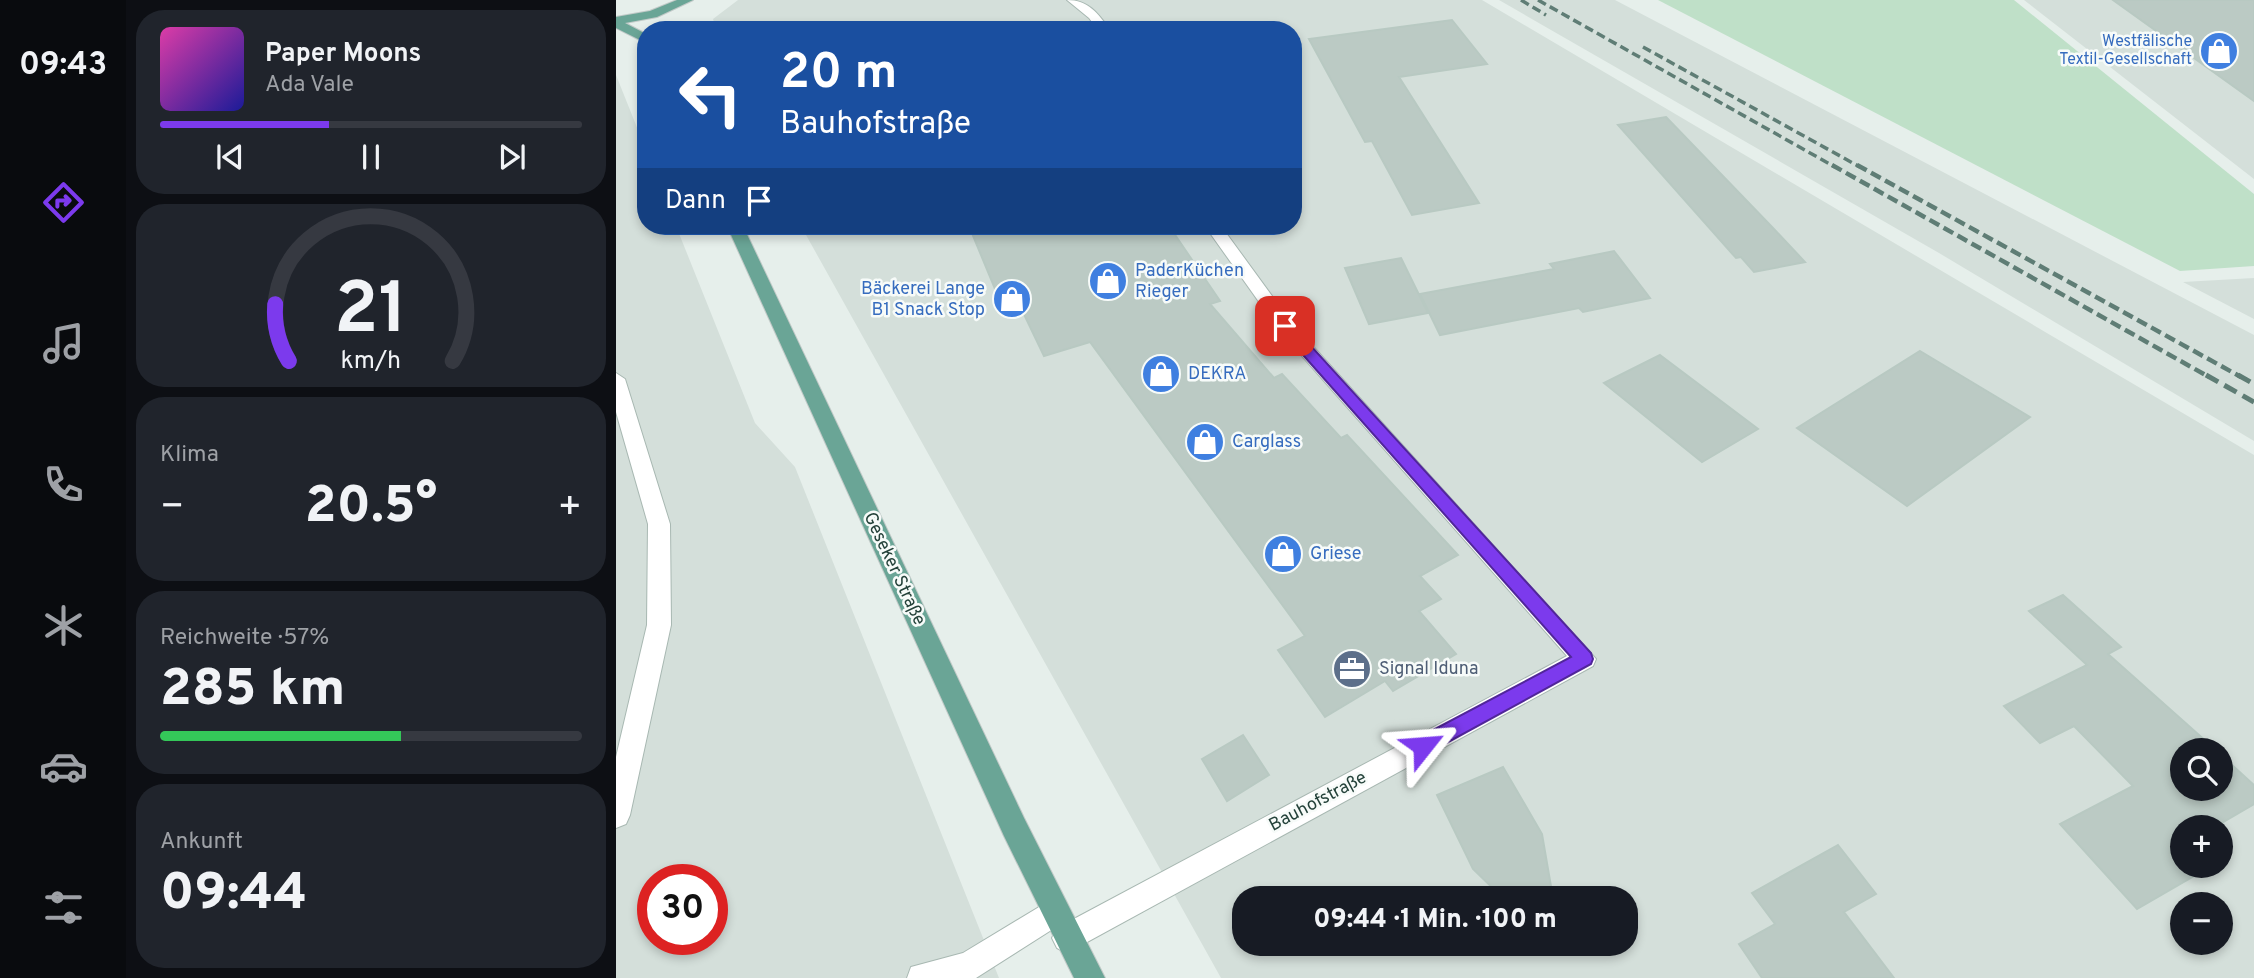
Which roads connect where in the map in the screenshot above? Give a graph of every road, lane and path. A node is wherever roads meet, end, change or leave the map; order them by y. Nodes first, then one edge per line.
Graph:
1 (687, 0) edge
2 (1073, 0) edge
3 (671, 8) junction
4 (668, 21) edge
5 (1097, 21) edge
6 (616, 22) edge
7 (637, 34) edge
8 (739, 235) edge
9 (1219, 235) edge
10 (616, 379) edge
11 (616, 815) edge
12 (1061, 925) junction
13 (922, 978) edge
14 (1090, 978) edge

1 - 3 main road
2 - 5 street
3 - 4 main road
3 - 6 main road
6 - 7 main road
8 - 12 main road, Geseker Straße
9 - 12 street, Bauhofstraße
10 - 11 street
12 - 13 street
12 - 14 main road, Geseker Straße

